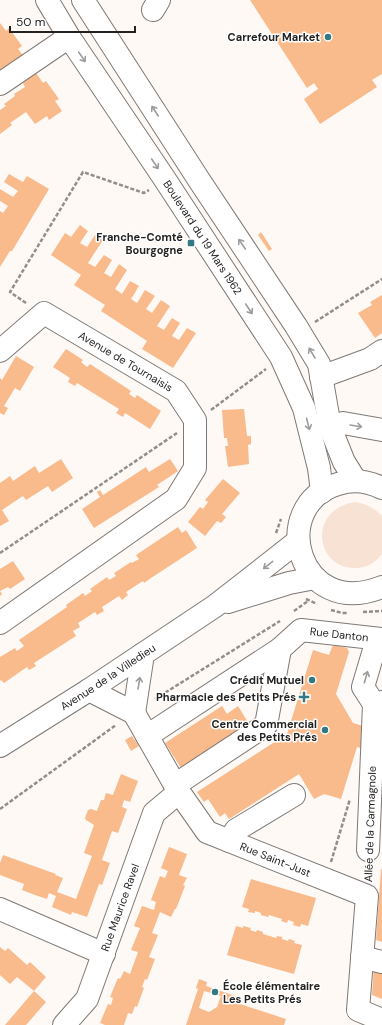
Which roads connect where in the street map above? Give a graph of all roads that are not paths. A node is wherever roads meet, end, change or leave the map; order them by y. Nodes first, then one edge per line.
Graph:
1 (46, 0) edge
2 (83, 0) edge
3 (69, 37) junction
4 (0, 84) edge
5 (0, 351) edge
6 (382, 351) edge
7 (321, 377) junction
8 (330, 426) junction
9 (382, 430) edge
10 (356, 481) junction
11 (382, 488) edge
12 (322, 492) junction
13 (298, 541) junction
14 (315, 578) junction
15 (382, 587) edge
16 (215, 606) junction
17 (0, 623) edge
18 (379, 639) edge
19 (280, 649) junction
20 (144, 654) junction
21 (89, 690) junction
22 (378, 703) edge
23 (134, 713) junction
24 (147, 736) junction
25 (0, 746) edge
26 (177, 789) junction
27 (294, 794) dead end
28 (229, 841) junction
29 (368, 850) dead end
30 (0, 909) edge
31 (104, 954) junction
32 (372, 960) edge
33 (382, 1020) edge
34 (64, 1025) edge

1 - 3 street, Boulevard du 19 Mars 1962
7 -> 2 street
3 - 4 street
3 -> 12 street, Boulevard du 19 Mars 1962
5 - 17 street, Avenue de Tournaisis
6 - 7 street
7 - 8 street
8 -> 9 street
8 - 10 street
10 - 11 street
10 - 12 street
12 - 13 street
13 - 14 street
13 -> 16 street, Avenue de la Villedieu
14 - 15 street
14 - 16 street, Avenue de la Villedieu
16 - 20 street, Avenue de la Villedieu
18 - 19 street, Rue Danton
22 -> 18 street
19 - 24 street, Rue Danton
19 - 26 street
20 - 21 street, Avenue de la Villedieu
23 -> 20 street
21 - 23 street
21 - 25 street, Avenue de la Villedieu
22 - 29 street, Allée de la Carmagnole
23 - 24 street, Rue Saint-Just
24 - 26 street, Rue Saint-Just
26 - 28 street, Rue Saint-Just
26 - 31 street, Rue Maurice Ravel
27 - 28 street
28 - 32 street, Rue Saint-Just
30 - 31 street
31 - 34 street, Rue Maurice Ravel
32 - 33 street, Rue Saint-Just

